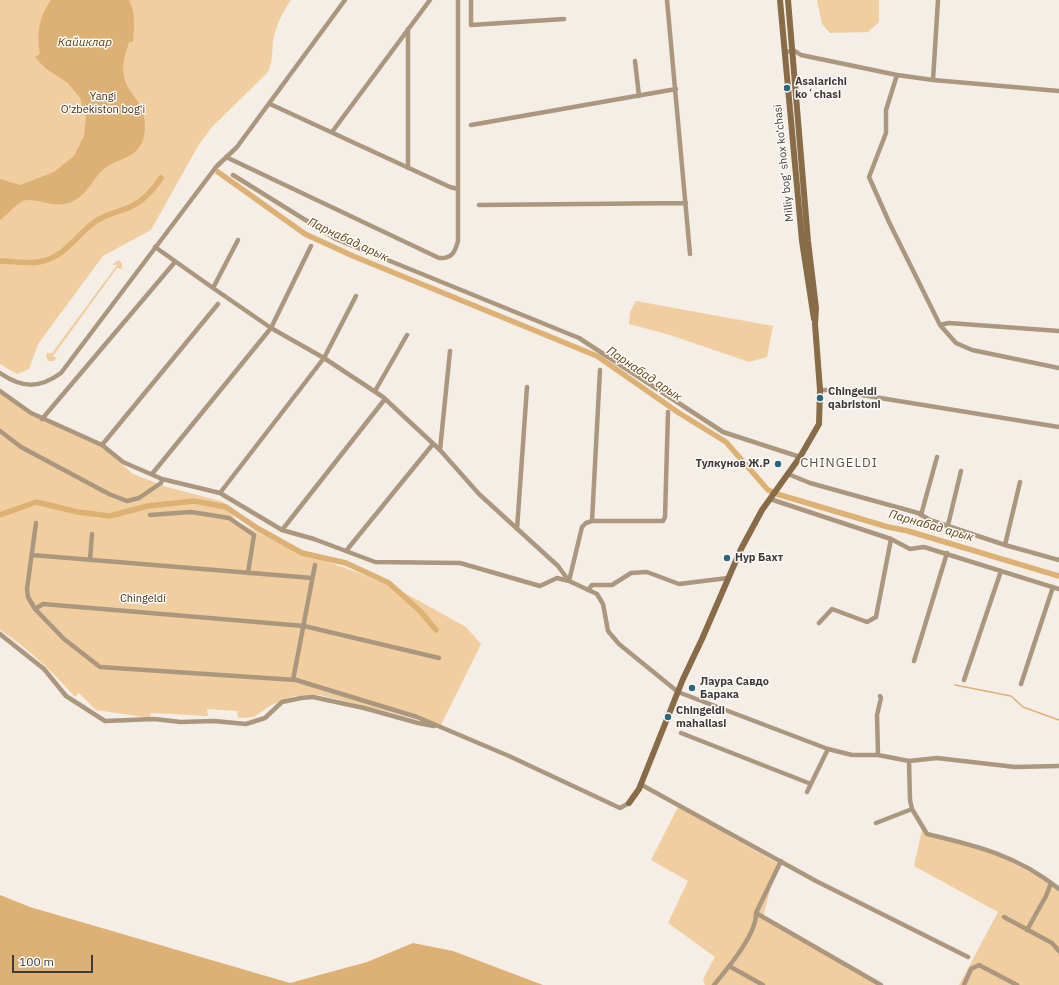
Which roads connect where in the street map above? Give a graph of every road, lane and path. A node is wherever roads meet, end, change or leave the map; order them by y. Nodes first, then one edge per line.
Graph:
1 (345, 0) edge
2 (430, 0) edge
3 (458, 0) edge
4 (471, 0) edge
5 (667, 0) edge
6 (780, 0) edge
7 (788, 0) edge
8 (938, 0) edge
9 (564, 19) dead end
10 (408, 29) junction
11 (791, 51) junction
12 (784, 52) junction
13 (635, 61) dead end
14 (897, 75) junction
15 (933, 80) junction
16 (676, 89) junction
17 (1059, 91) edge
18 (639, 96) junction
19 (270, 104) junction
20 (471, 125) dead end
21 (332, 132) junction
22 (799, 136) junction
23 (791, 137) junction
24 (226, 157) junction
25 (408, 168) junction
26 (232, 176) dead end
27 (458, 189) junction
28 (686, 203) junction
29 (479, 205) dead end
30 (238, 240) dead end
31 (311, 246) dead end
32 (155, 247) junction
33 (690, 254) dead end
34 (176, 262) junction
35 (213, 288) junction
36 (356, 296) dead end
37 (218, 304) dead end
38 (815, 324) junction
39 (940, 325) junction
40 (270, 328) junction
41 (1059, 331) edge
42 (407, 335) dead end
43 (450, 351) dead end
44 (324, 358) junction
45 (1059, 368) edge
46 (600, 370) dead end
47 (0, 373) edge
48 (527, 388) dead end
49 (820, 390) junction
50 (0, 391) edge
51 (375, 392) junction
52 (385, 399) junction
53 (668, 412) dead end
54 (42, 419) junction
55 (1059, 427) edge
56 (0, 431) edge
57 (433, 444) junction
58 (102, 445) junction
59 (440, 450) junction
60 (800, 457) junction
61 (937, 457) dead end
62 (961, 471) dead end
63 (152, 474) junction
64 (788, 474) junction
65 (162, 479) junction
66 (1020, 482) dead end
67 (220, 493) junction
68 (770, 499) junction
69 (150, 515) dead end
70 (921, 515) junction
71 (592, 521) junction
72 (36, 523) dead end
73 (948, 525) junction
74 (517, 529) junction
75 (282, 530) junction
76 (92, 534) dead end
77 (891, 539) junction
78 (1005, 545) junction
79 (346, 551) junction
80 (947, 553) junction
81 (32, 555) junction
82 (90, 560) junction
83 (1059, 560) edge
84 (315, 565) dead end
85 (1001, 571) junction
86 (248, 573) junction
87 (312, 578) junction
88 (728, 578) junction
89 (569, 581) junction
90 (1053, 587) junction
91 (1059, 589) edge
92 (588, 590) junction
93 (35, 609) junction
94 (819, 623) dead end
95 (304, 626) junction
96 (0, 634) edge
97 (439, 658) dead end
98 (914, 661) dead end
99 (293, 680) junction
100 (964, 680) dead end
101 (1021, 684) dead end
102 (678, 692) junction
103 (880, 696) dead end
104 (444, 728) junction
105 (681, 733) dead end
106 (828, 749) junction
107 (878, 755) junction
108 (909, 761) junction
109 (1059, 766) edge
110 (640, 784) junction
111 (811, 784) junction
112 (807, 792) dead end
113 (630, 803) joint
114 (912, 809) junction
115 (876, 823) dead end
116 (781, 861) junction
117 (1051, 883) junction
118 (1059, 889) edge
119 (756, 913) junction
120 (1004, 917) dead end
121 (1027, 930) junction
122 (1059, 951) edge
123 (968, 957) dead end
124 (729, 966) junction
125 (878, 984) edge
126 (714, 985) edge
127 (763, 985) edge
128 (964, 985) edge
129 (1018, 985) edge

1 - 19 street
2 - 10 street
3 - 27 street
4 - 9 street
5 - 16 street
6 - 12 main road, Milliy bog‘ shox ko‘chasi
7 - 11 main road, Milliy bog‘ shox ko‘chasi
8 - 15 street
10 - 21 street
10 - 25 street
11 - 12 street
11 - 14 street
11 - 22 main road, Milliy bog‘ shox ko‘chasi
12 - 23 main road, Milliy bog‘ shox ko‘chasi
13 - 18 street
14 - 15 street
14 - 39 street
15 - 17 street
16 - 18 street
16 - 28 street
18 - 20 street
19 - 21 street
19 - 24 street
21 - 25 street
22 - 23 main road
22 - 38 main road, Milliy bog‘ shox ko‘chasi
23 - 38 main road, Milliy bog‘ shox ko‘chasi
24 - 27 street
24 - 32 street
25 - 27 street
26 - 60 street
28 - 29 street
28 - 33 street
30 - 35 street
31 - 40 street
32 - 34 street
32 - 47 street
34 - 35 street
34 - 54 street
35 - 40 street
36 - 44 street
37 - 58 street
38 - 49 main road, Milliy bog‘ shox ko‘chasi
39 - 41 street
39 - 45 street
40 - 44 street
40 - 63 street
42 - 51 street
43 - 59 street
44 - 51 street
44 - 67 street
46 - 71 street
48 - 74 street
49 - 55 street
49 - 60 main road, Milliy bog‘ shox ko‘chasi
50 - 54 street
51 - 52 street
52 - 57 street
52 - 75 street
53 - 71 street
54 - 58 street
56 - 65 street
57 - 59 street
57 - 79 street
58 - 63 street
59 - 74 street
60 - 64 main road, Milliy bog‘ shox ko‘chasi
61 - 70 street
62 - 73 street
63 - 65 street
64 - 68 main road, Milliy bog‘ shox ko‘chasi
64 - 70 street
65 - 67 street
66 - 78 street
67 - 75 street
68 - 77 street
68 - 88 main road, Milliy bog‘ shox ko‘chasi
69 - 86 street
70 - 73 street
71 - 89 street
72 - 81 street
73 - 78 street
74 - 89 street
75 - 79 street
76 - 82 street
77 - 80 street
77 - 94 street
78 - 83 street
79 - 89 street
80 - 85 street
80 - 98 street
81 - 82 street
81 - 93 street
82 - 86 street
84 - 87 street
85 - 90 street
85 - 100 street
86 - 87 street
87 - 95 street
88 - 92 street
88 - 102 main road, Milliy bog‘ shox ko‘chasi
89 - 92 street
90 - 91 street
90 - 101 street
92 - 102 street
93 - 95 street
93 - 99 street
95 - 97 street
95 - 99 street
96 - 104 street
99 - 104 street
102 - 106 street
102 - 110 main road, Milliy bog‘ shox ko‘chasi
103 - 107 street
104 - 113 street
105 - 111 street
106 - 107 street
106 - 111 street
107 - 108 street
108 - 109 street
108 - 114 street
110 - 113 main road, Milliy bog‘ shox ko‘chasi
110 - 116 street
111 - 112 street
114 - 115 street
114 - 117 street
116 - 119 street
116 - 123 street
117 - 118 street
117 - 121 street
119 - 124 street
119 - 125 street
120 - 121 street
121 - 122 street
124 - 126 street
124 - 127 street
128 - 129 street

